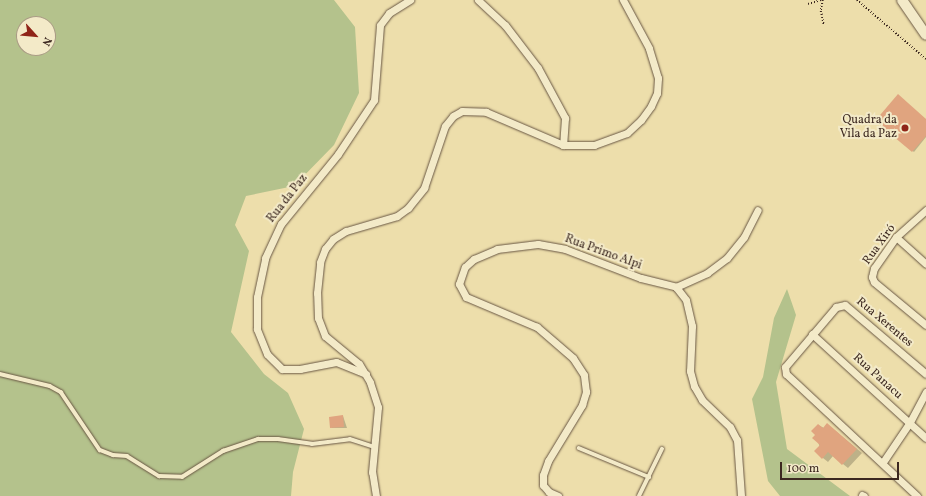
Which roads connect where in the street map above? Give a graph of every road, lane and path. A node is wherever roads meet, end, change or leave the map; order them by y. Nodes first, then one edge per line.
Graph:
1 (410, 0) edge
2 (478, 0) edge
3 (623, 0) edge
4 (822, 0) edge
5 (857, 0) edge
6 (902, 0) edge
7 (808, 4) dead end
8 (824, 25) dead end
9 (926, 35) edge
10 (926, 60) edge
11 (563, 145) junction
12 (758, 210) dead end
13 (926, 210) edge
14 (896, 237) junction
15 (926, 264) edge
16 (676, 287) junction
17 (926, 325) edge
18 (812, 334) junction
19 (0, 374) edge
20 (366, 374) junction
21 (926, 374) edge
22 (926, 392) edge
23 (910, 422) junction
24 (926, 438) edge
25 (375, 448) junction
26 (579, 448) dead end
27 (662, 449) dead end
28 (883, 462) junction
29 (649, 477) junction
30 (376, 496) edge
31 (558, 496) edge
32 (639, 496) edge
33 (741, 496) edge
34 (917, 496) edge

1 - 20 street, Rua da Paz
2 - 11 street
3 - 11 street
4 - 7 path
4 - 8 path
5 - 10 path
6 - 9 street
11 - 20 street
12 - 16 street
13 - 14 street, Rua Xiró
14 - 15 street
14 - 17 street, Rua Xiró
16 - 31 street, Rua Primo Alpi
16 - 33 street
18 - 21 street, Rua Xerentes
18 - 23 street, Rua Panacu
18 - 28 street, Rua Xerentes
19 - 25 lane
20 - 25 street
22 - 23 street
23 - 24 street, Rua Panacu
23 - 28 street
25 - 30 street
26 - 29 lane
27 - 29 lane
28 - 34 street
29 - 32 lane

